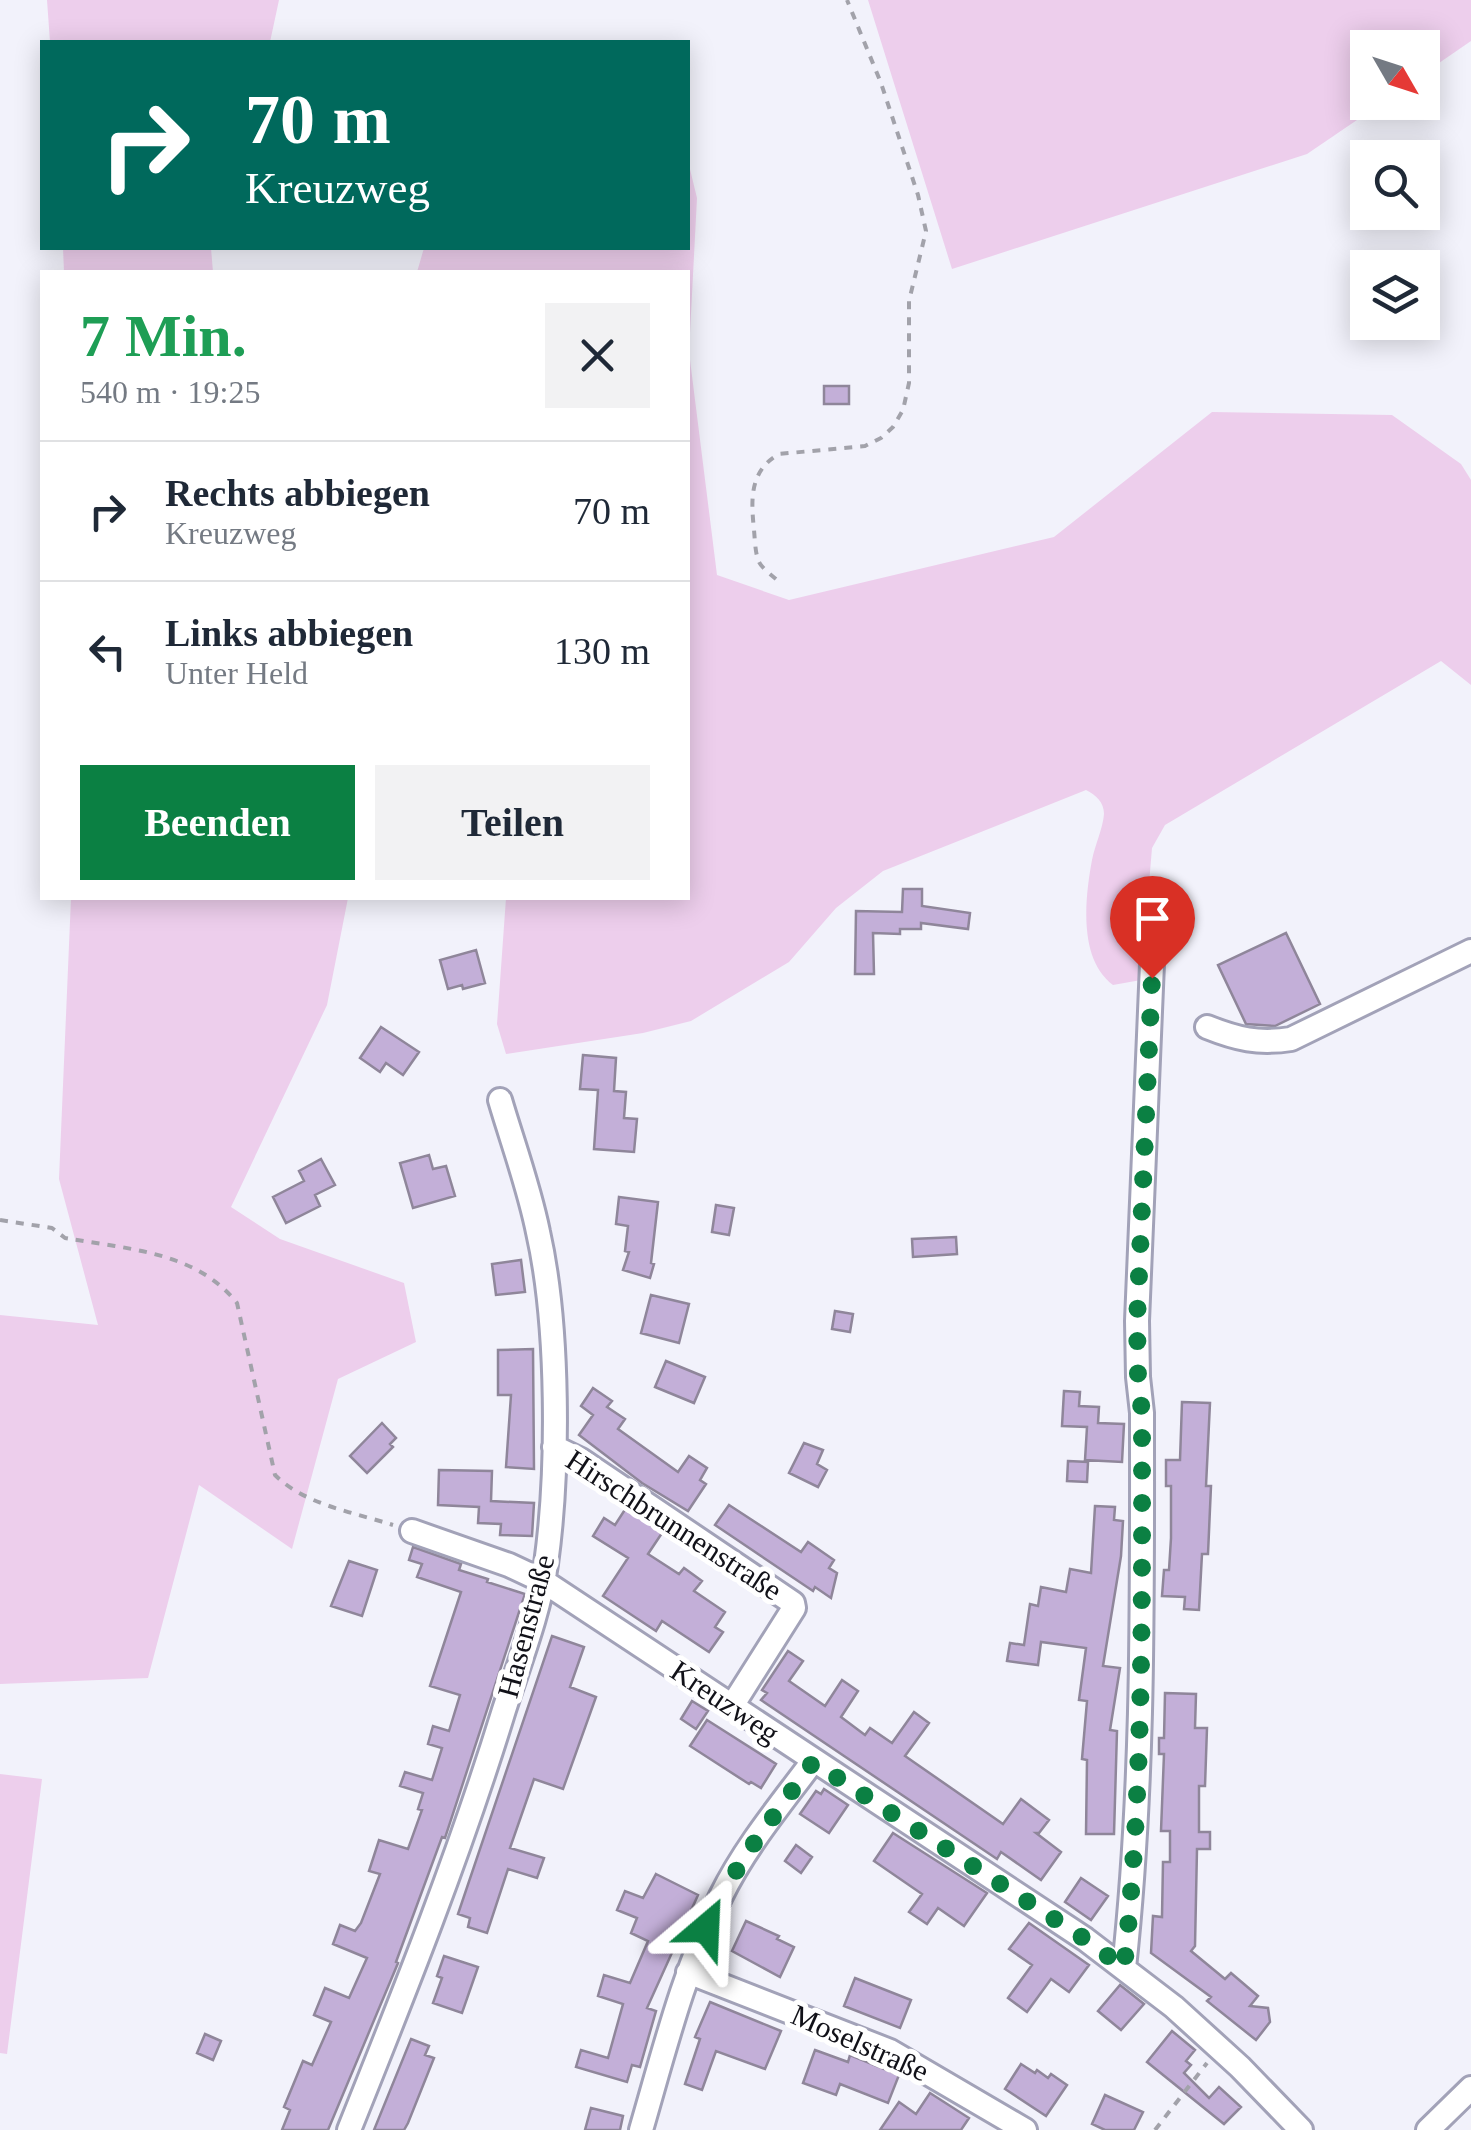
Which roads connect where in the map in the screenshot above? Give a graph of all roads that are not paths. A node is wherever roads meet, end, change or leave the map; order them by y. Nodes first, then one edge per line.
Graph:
1 (1153, 940) dead end
2 (1471, 951) edge
3 (1207, 1027) dead end
4 (500, 1100) dead end
5 (554, 1447) junction
6 (412, 1531) road end
7 (543, 1581) junction
8 (732, 1706) junction
9 (813, 1762) junction
10 (1124, 1968) junction
11 (688, 1972) junction
12 (1471, 2088) edge
13 (349, 2130) edge
14 (641, 2130) edge
15 (1025, 2130) edge
16 (1300, 2130) edge
17 (1428, 2130) edge

1 - 10 street
2 - 3 street
4 - 5 street, Hasenstraße
5 - 7 street, Hasenstraße
5 - 8 street, Hirschbrunnenstraße
6 - 7 street, Kreuzweg
7 - 8 street, Kreuzweg
7 - 13 street, Hasenstraße
8 - 9 street, Kreuzweg
9 - 10 street, Kreuzweg
9 - 11 street
10 - 16 street, Kreuzweg
11 - 14 street
11 - 15 street, Moselstraße
12 - 17 street

